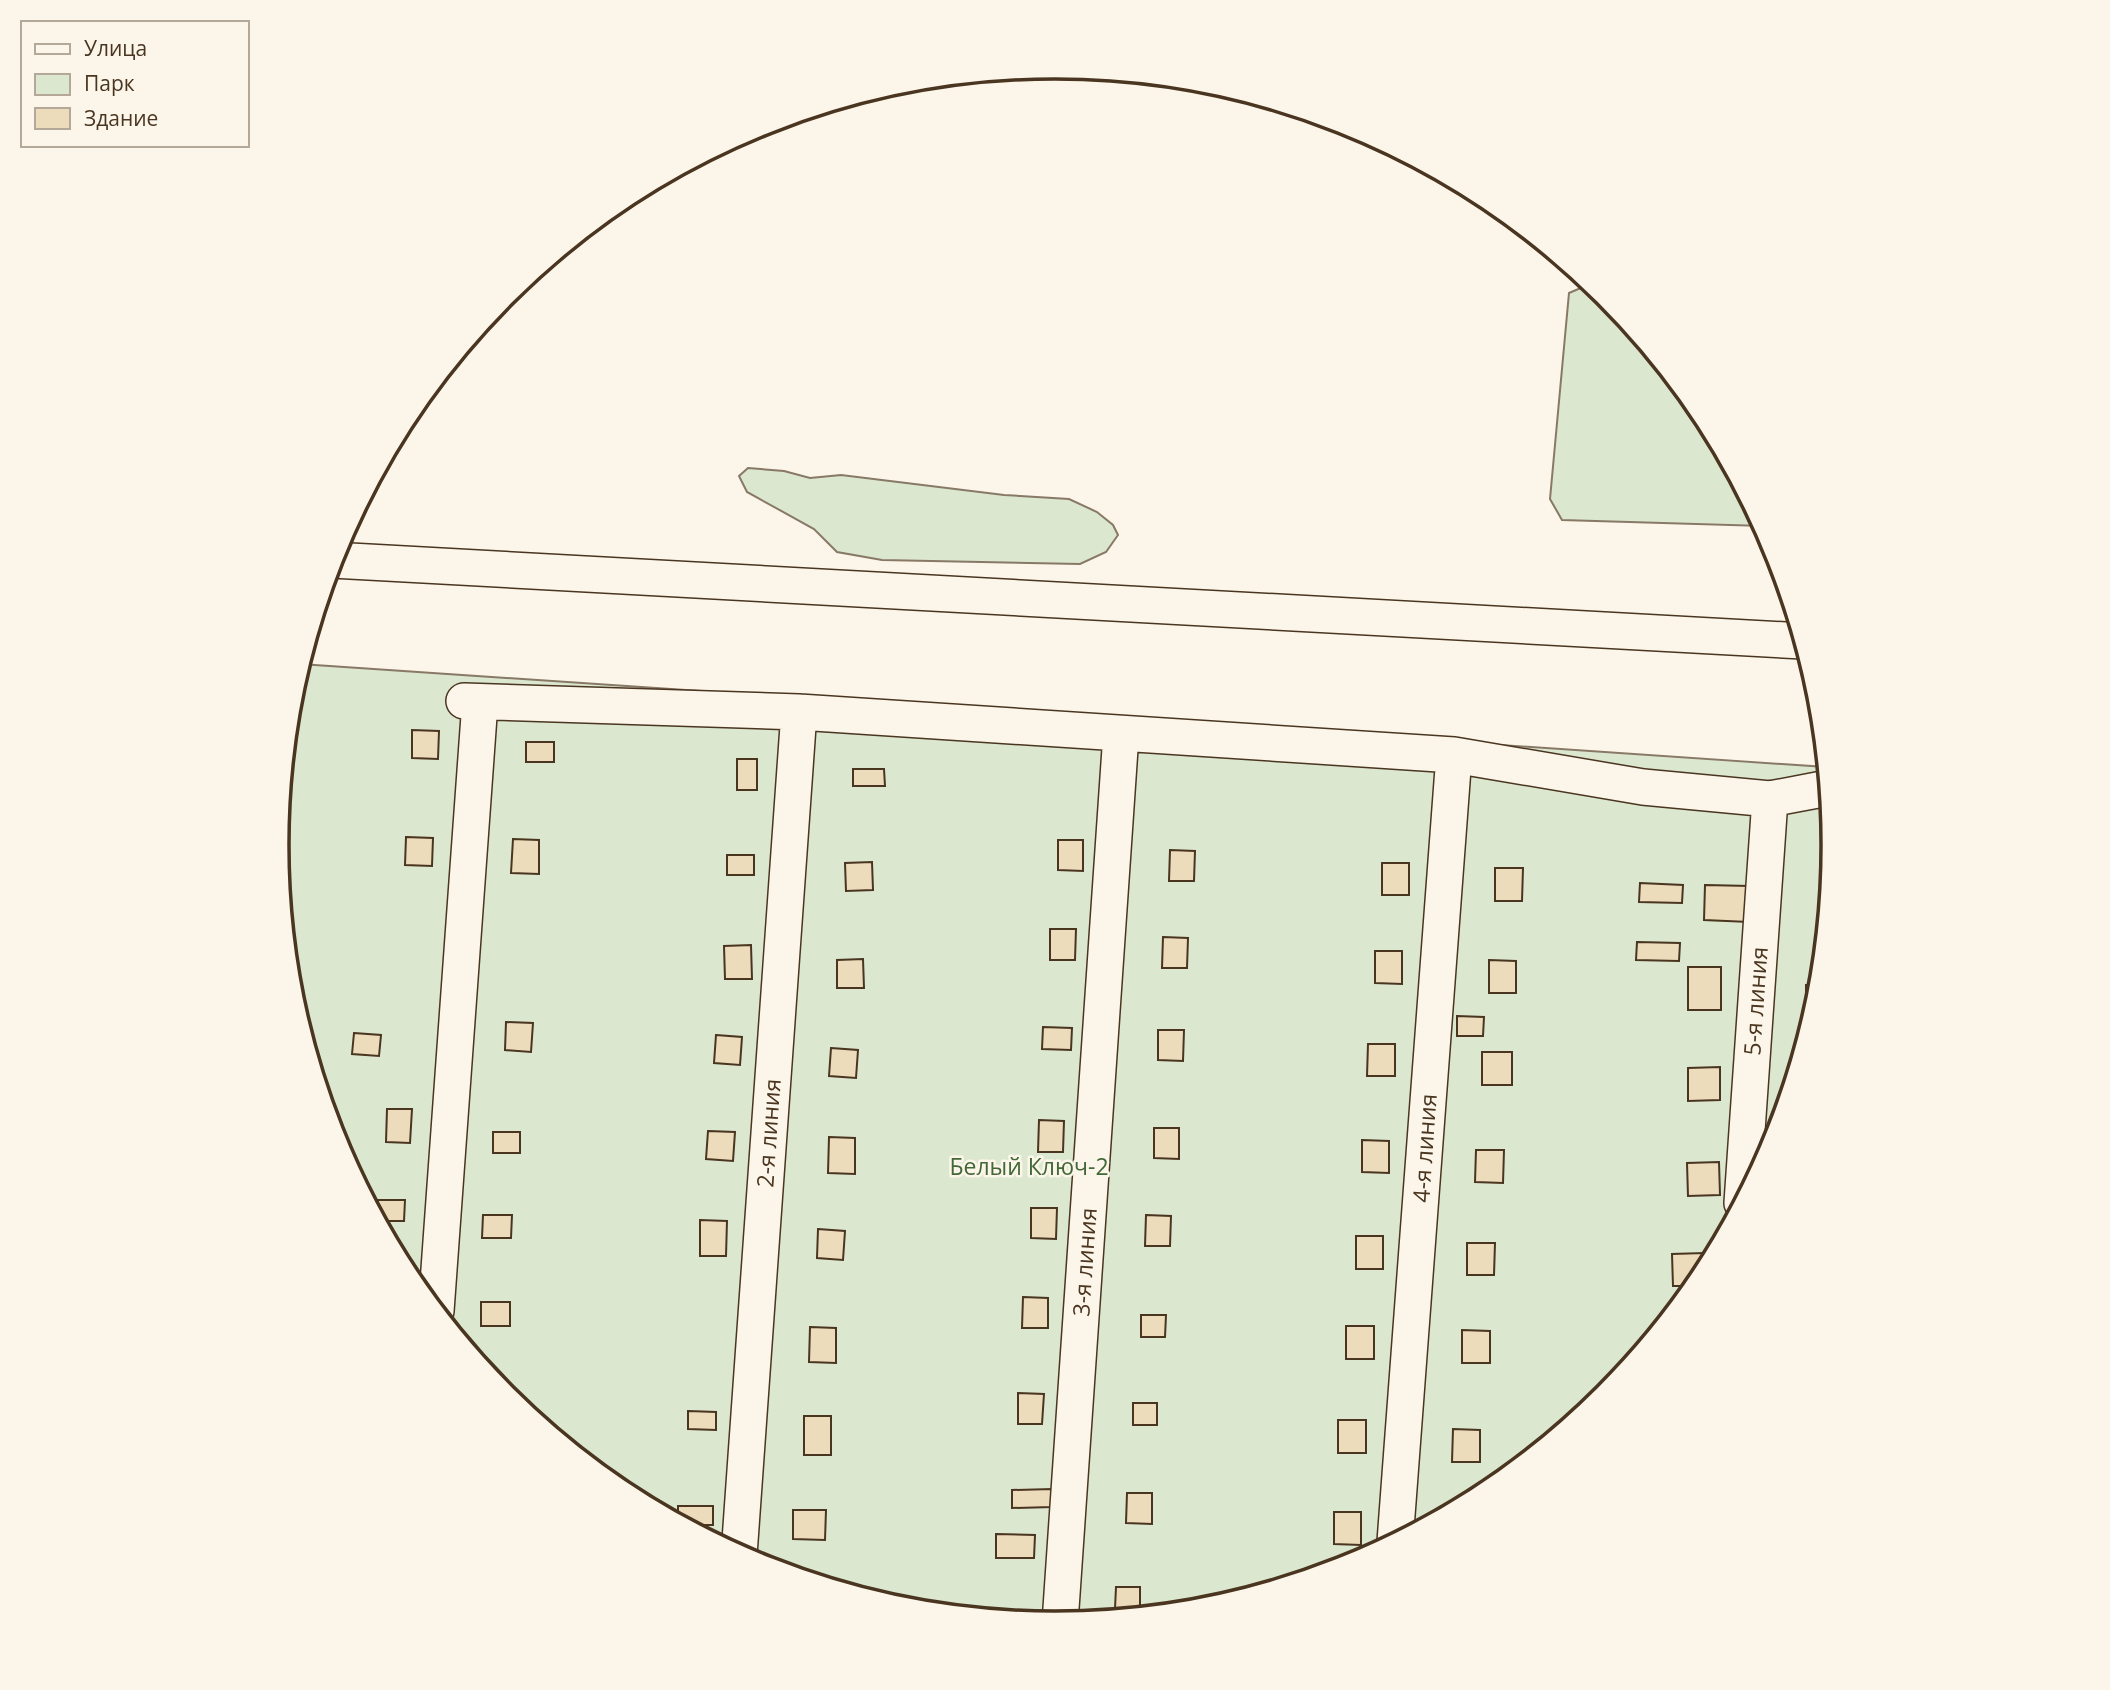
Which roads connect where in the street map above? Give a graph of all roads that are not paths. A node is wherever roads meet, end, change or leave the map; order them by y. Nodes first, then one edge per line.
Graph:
1 (344, 561) edge
2 (1793, 640) edge
3 (799, 712) junction
4 (1121, 734) junction
5 (1454, 755) junction
6 (1819, 790) edge
7 (1770, 799) junction
8 (1744, 1181) edge
9 (437, 1297) edge
10 (1396, 1531) edge
11 (740, 1543) edge
12 (1061, 1611) edge

1 - 2 street
3 - 4 street
3 - 9 street
3 - 11 street, 2-я линия
4 - 5 street
4 - 12 street, 3-я линия
5 - 7 street
5 - 10 street, 4-я линия
6 - 7 street
7 - 8 street, 5-я линия

